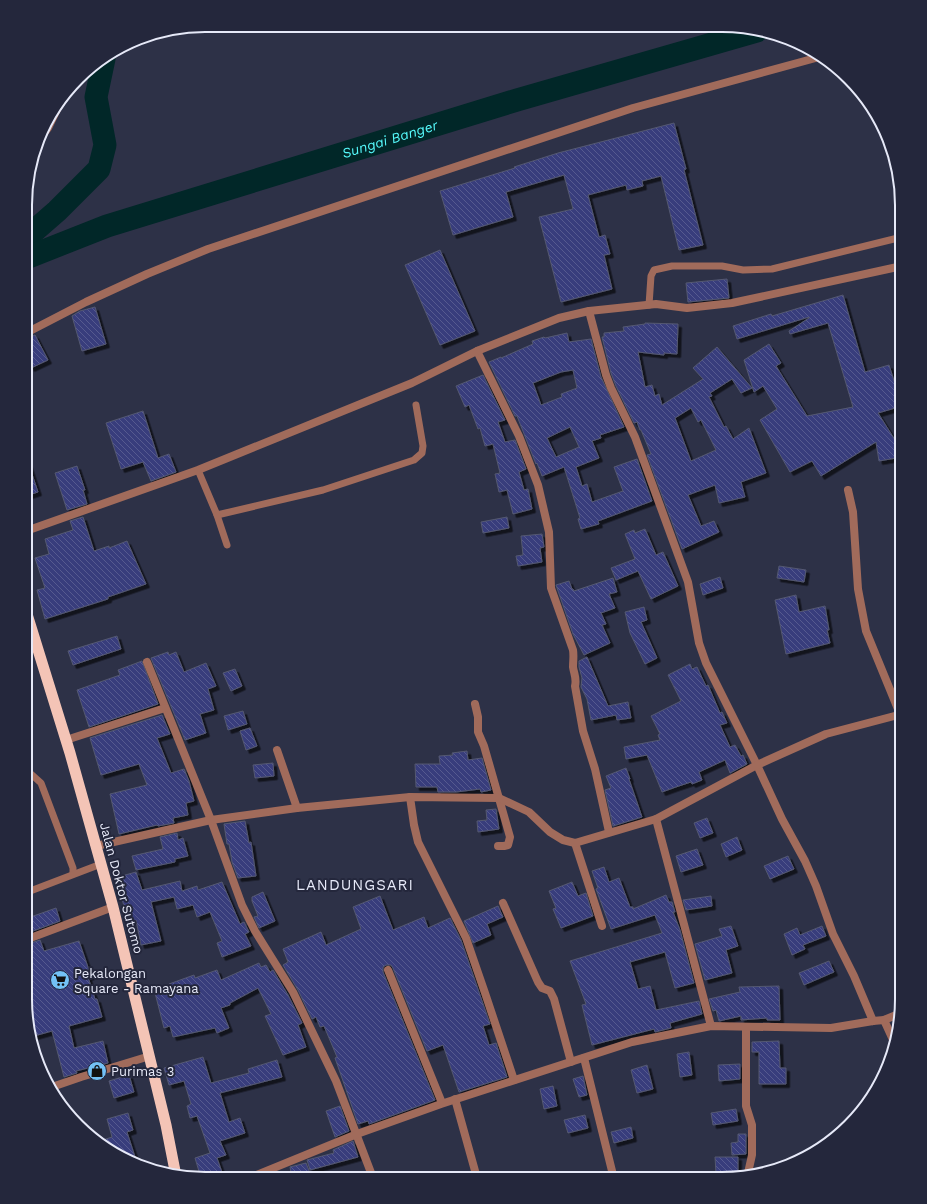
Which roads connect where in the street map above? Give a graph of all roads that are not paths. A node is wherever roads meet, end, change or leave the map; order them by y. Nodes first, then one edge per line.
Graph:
1 (814, 58) edge
2 (895, 239) edge
3 (895, 268) edge
4 (649, 305) junction
5 (590, 311) junction
6 (32, 330) edge
7 (477, 351) junction
8 (416, 406) dead end
9 (198, 470) junction
10 (848, 490) dead end
11 (217, 515) junction
12 (32, 529) edge
13 (227, 545) dead end
14 (32, 630) edge
15 (147, 662) dead end
16 (895, 700) edge
17 (475, 704) dead end
18 (165, 708) junction
19 (895, 716) edge
20 (66, 740) junction
21 (277, 750) dead end
22 (757, 765) junction
23 (32, 775) edge
24 (410, 797) junction
25 (499, 798) junction
26 (297, 808) junction
27 (656, 819) junction
28 (211, 820) junction
29 (609, 832) junction
30 (575, 843) junction
31 (96, 846) junction
32 (498, 846) dead end
33 (100, 864) junction
34 (73, 873) junction
35 (32, 890) edge
36 (503, 903) dead end
37 (113, 907) junction
38 (602, 926) dead end
39 (32, 937) edge
40 (388, 970) dead end
41 (895, 1016) edge
42 (872, 1020) junction
43 (884, 1020) junction
44 (712, 1026) junction
45 (746, 1027) junction
46 (891, 1036) edge
47 (150, 1056) junction
48 (584, 1058) junction
49 (571, 1062) junction
50 (514, 1080) junction
51 (55, 1086) edge
52 (455, 1099) junction
53 (442, 1103) junction
54 (357, 1134) junction
55 (175, 1170) edge
56 (749, 1170) edge
57 (270, 1172) edge
58 (371, 1172) edge
59 (475, 1172) edge
60 (612, 1172) edge

1 - 6 street
2 - 4 lane
3 - 4 street
4 - 5 street
5 - 7 street
5 - 22 street
7 - 9 street
7 - 29 street
8 - 11 lane
9 - 11 lane
9 - 12 street
10 - 16 street
11 - 13 lane
14 - 20 highway, Jalan Doktor Sutomo
15 - 18 street
17 - 25 street
18 - 20 street
18 - 28 street
19 - 22 street
20 - 31 highway, Jalan Doktor Sutomo
21 - 26 street
22 - 27 street
22 - 42 street
23 - 34 lane
24 - 25 street
24 - 26 street
24 - 50 street
25 - 30 street
25 - 32 street
26 - 28 street
27 - 29 street
27 - 44 street
28 - 31 street
28 - 54 street
29 - 30 street
30 - 38 street
31 - 33 highway, Jalan Doktor Sutomo
33 - 34 lane
33 - 37 highway, Jalan Doktor Sutomo
34 - 35 lane
36 - 49 street
37 - 39 street
37 - 47 highway, Jalan Doktor Sutomo
40 - 53 street
41 - 43 street
42 - 43 street
42 - 45 street
43 - 46 street
44 - 45 street
44 - 48 street
45 - 56 street
47 - 51 street
47 - 55 highway, Jalan Doktor Sutomo
48 - 49 street
48 - 60 street
49 - 50 street
50 - 52 street
52 - 53 street
52 - 59 street
53 - 54 street
54 - 57 street
54 - 58 street

